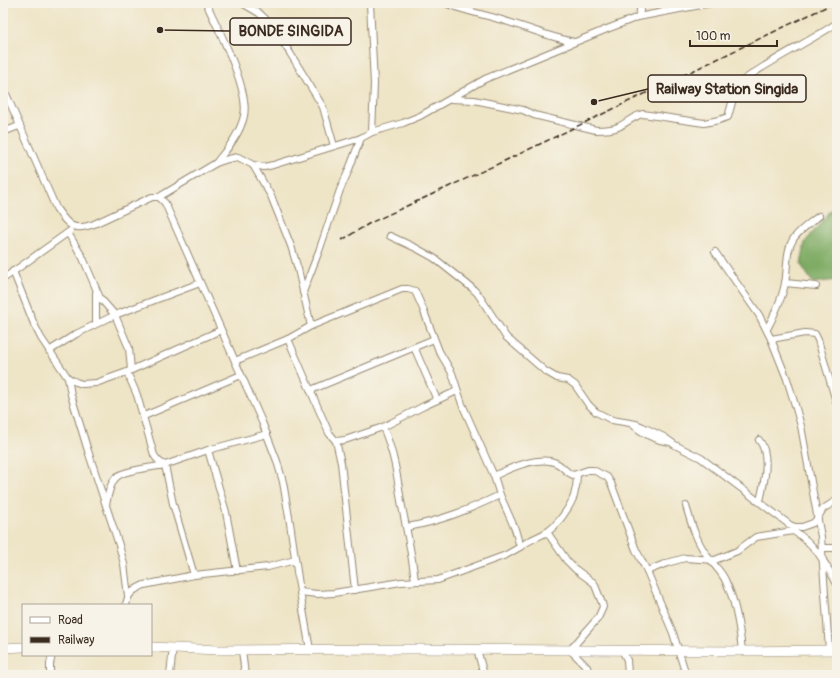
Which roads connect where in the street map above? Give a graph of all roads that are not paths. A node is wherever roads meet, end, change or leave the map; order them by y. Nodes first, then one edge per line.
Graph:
1 (206, 3) edge
2 (242, 3) edge
3 (370, 3) edge
4 (445, 3) edge
5 (641, 3) edge
6 (711, 3) edge
7 (638, 18) junction
8 (837, 23) edge
9 (574, 42) junction
10 (3, 87) edge
11 (450, 99) junction
12 (19, 126) junction
13 (3, 132) edge
14 (372, 132) junction
15 (361, 138) junction
16 (334, 146) junction
17 (216, 163) junction
18 (254, 165) junction
19 (159, 197) junction
20 (819, 216) dead end
21 (75, 228) junction
22 (68, 233) junction
23 (390, 236) dead end
24 (715, 252) dead end
25 (13, 271) junction
26 (3, 279) edge
27 (200, 283) junction
28 (785, 283) junction
29 (816, 286) dead end
30 (96, 290) junction
31 (303, 292) junction
32 (114, 315) junction
33 (96, 323) junction
34 (311, 326) junction
35 (767, 329) junction
36 (221, 330) junction
37 (288, 339) junction
38 (434, 339) junction
39 (771, 339) junction
40 (414, 347) junction
41 (49, 351) junction
42 (235, 361) junction
43 (129, 371) junction
44 (241, 375) junction
45 (68, 378) junction
46 (311, 390) junction
47 (457, 391) junction
48 (437, 400) junction
49 (837, 405) edge
50 (144, 416) junction
51 (383, 427) junction
52 (267, 434) junction
53 (759, 440) dead end
54 (336, 441) junction
55 (208, 450) junction
56 (165, 465) junction
57 (577, 475) junction
58 (494, 476) junction
59 (500, 495) junction
60 (837, 500) edge
61 (760, 501) junction
62 (686, 506) dead end
63 (106, 507) junction
64 (817, 519) junction
65 (407, 527) junction
66 (547, 532) junction
67 (520, 547) junction
68 (822, 548) junction
69 (837, 548) edge
70 (295, 560) junction
71 (711, 561) junction
72 (823, 561) junction
73 (237, 571) junction
74 (647, 572) junction
75 (194, 575) junction
76 (415, 581) junction
77 (837, 584) edge
78 (355, 590) junction
79 (300, 592) junction
80 (128, 596) junction
81 (126, 604) edge
82 (22, 647) edge
83 (152, 647) edge
84 (173, 647) junction
85 (3, 648) edge
86 (477, 649) junction
87 (242, 650) junction
88 (310, 650) junction
89 (570, 650) junction
90 (622, 650) junction
91 (678, 650) junction
92 (833, 650) edge
93 (742, 651) junction
94 (52, 656) edge
95 (50, 675) edge
96 (170, 675) edge
97 (245, 675) edge
98 (484, 675) edge
99 (590, 675) edge
100 (628, 675) edge
101 (686, 675) edge

1 - 17 street
2 - 16 street
3 - 14 street
4 - 9 street
5 - 7 street
6 - 7 street
7 - 9 street
8 - 11 street
9 - 11 street
10 - 12 street
11 - 14 street
12 - 13 street
12 - 21 street
14 - 15 street
15 - 16 street
15 - 31 street
16 - 18 street
17 - 18 street
17 - 19 street
18 - 31 street
19 - 21 street
19 - 27 street
20 - 28 street
21 - 22 street
22 - 25 street
22 - 30 street
23 - 61 street
24 - 35 street
25 - 26 street
25 - 41 street
27 - 32 street
27 - 36 street
28 - 29 street
28 - 35 street
30 - 32 street
30 - 33 street
31 - 34 street
32 - 33 street
32 - 43 street
33 - 41 street
34 - 37 street
34 - 38 street
35 - 39 street
36 - 42 street
36 - 43 street
37 - 42 street
37 - 46 street
38 - 40 street
38 - 47 street
39 - 49 street
39 - 64 street
40 - 46 street
40 - 48 street
41 - 45 street
42 - 44 street
43 - 45 street
43 - 50 street
44 - 50 street
44 - 52 street
45 - 63 street
46 - 54 street
47 - 48 street
47 - 58 street
48 - 51 street
50 - 56 street
51 - 54 street
51 - 65 street
52 - 55 street
52 - 70 street
53 - 61 street
54 - 78 street
55 - 56 street
55 - 73 street
56 - 63 street
56 - 75 street
57 - 58 street
57 - 66 street
57 - 74 street
58 - 59 street
59 - 65 street
59 - 67 street
60 - 64 street
61 - 64 street
62 - 71 street
63 - 80 street
64 - 68 street
65 - 76 street
66 - 67 street
66 - 89 street
67 - 76 street
68 - 69 street
68 - 72 street
70 - 73 street
70 - 79 street
71 - 72 street
71 - 74 street
71 - 93 street
72 - 77 street
72 - 92 street
73 - 75 street
74 - 91 street
75 - 80 street
76 - 78 street
78 - 79 street
79 - 88 street
80 - 81 street
82 - 85 main road
83 - 84 main road
84 - 87 main road
84 - 96 street
86 - 88 main road
86 - 89 main road
86 - 98 street
87 - 88 main road
87 - 97 street
89 - 90 main road
89 - 99 street
90 - 91 main road
90 - 100 street
91 - 93 main road
91 - 101 street
92 - 93 main road
94 - 95 street

